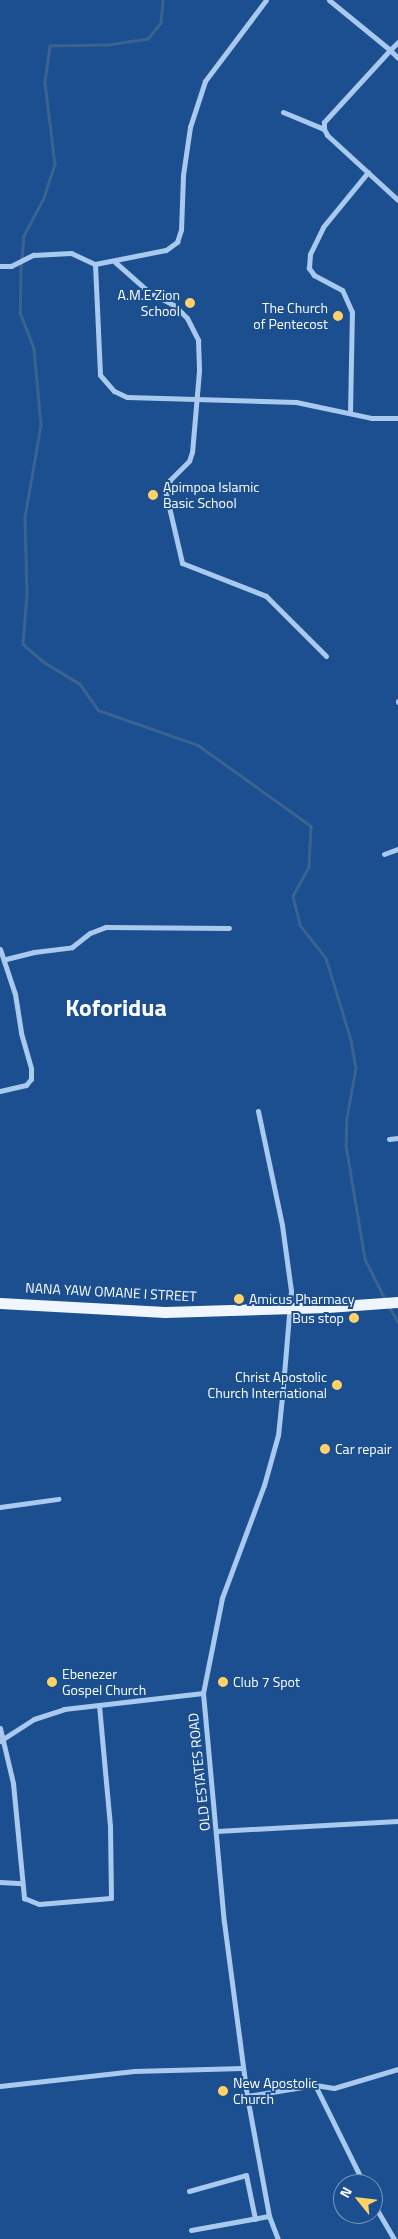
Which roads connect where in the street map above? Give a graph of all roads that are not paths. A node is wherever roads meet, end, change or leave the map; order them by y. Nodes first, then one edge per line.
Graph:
1 (266, 0) edge
2 (329, 0) edge
3 (398, 42) edge
4 (390, 50) junction
5 (398, 58) edge
6 (282, 112) dead end
7 (324, 128) junction
8 (368, 172) junction
9 (398, 200) edge
10 (114, 262) junction
11 (95, 264) junction
12 (0, 266) edge
13 (196, 400) junction
14 (350, 413) junction
15 (398, 418) edge
16 (326, 656) dead end
17 (398, 849) edge
18 (384, 854) dead end
19 (229, 928) dead end
20 (0, 949) edge
21 (6, 960) junction
22 (0, 1091) edge
23 (258, 1111) dead end
24 (398, 1138) edge
25 (389, 1139) dead end
26 (0, 1302) edge
27 (398, 1302) edge
28 (289, 1309) junction
29 (58, 1499) dead end
30 (0, 1507) edge
31 (203, 1693) junction
32 (99, 1706) junction
33 (0, 1728) edge
34 (1, 1741) edge
35 (398, 1820) edge
36 (217, 1831) junction
37 (0, 1882) edge
38 (22, 1882) junction
39 (243, 2068) junction
40 (398, 2068) edge
41 (315, 2084) junction
42 (0, 2086) edge
43 (246, 2096) junction
44 (359, 2174) edge
45 (189, 2191) dead end
46 (269, 2216) junction
47 (255, 2219) junction
48 (383, 2220) edge
49 (191, 2230) dead end
50 (278, 2239) edge
51 (394, 2239) edge

1 - 10 street
2 - 4 street
3 - 4 street
4 - 5 street
4 - 7 street
6 - 7 street
7 - 8 street
8 - 9 street
8 - 14 street
10 - 11 street
10 - 13 street
11 - 12 street
11 - 13 street
13 - 14 street
13 - 16 street
14 - 15 street
17 - 18 street
19 - 21 street
20 - 21 street
21 - 22 street
23 - 28 street, OLD ESTATES ROAD
24 - 25 street
26 - 28 main road, NANA YAW OMANE I STREET
27 - 28 main road, NANA YAW OMANE I STREET
28 - 31 street, OLD ESTATES ROAD
29 - 30 street
31 - 32 street
31 - 36 street, OLD ESTATES ROAD
32 - 34 street
32 - 38 street
33 - 34 street
34 - 38 street
35 - 36 street
36 - 39 street, OLD ESTATES ROAD
37 - 38 street
39 - 42 street
39 - 43 street, OLD ESTATES ROAD
40 - 41 street
41 - 43 street
41 - 44 street
43 - 46 street, OLD ESTATES ROAD
45 - 47 street
46 - 47 street
46 - 50 street, OLD ESTATES ROAD
47 - 49 street
48 - 51 street

